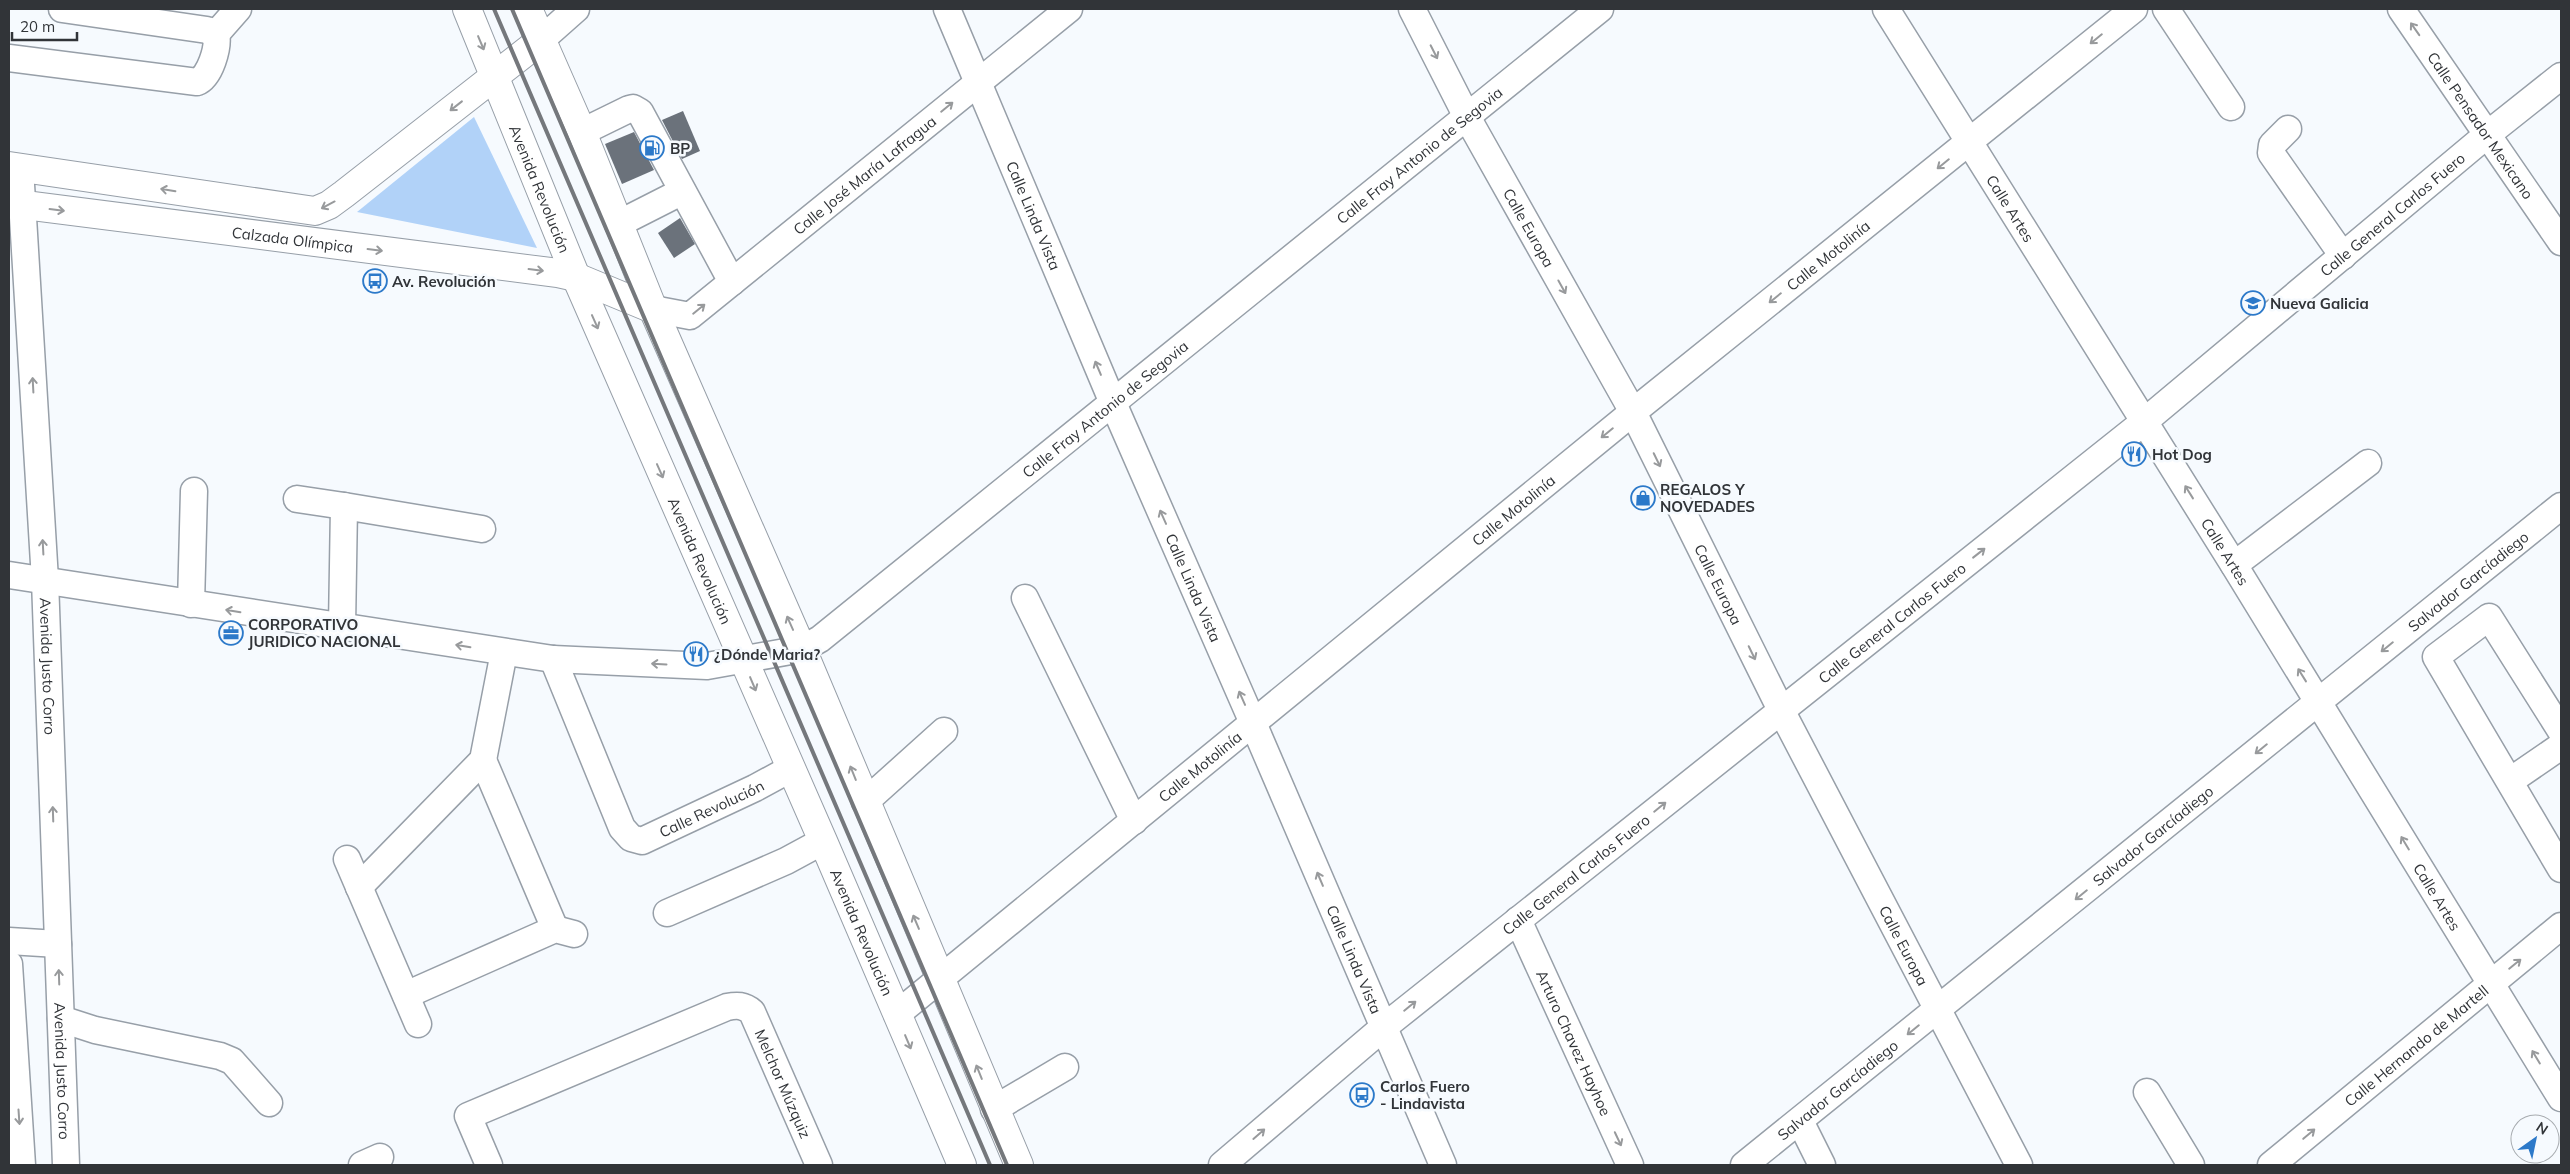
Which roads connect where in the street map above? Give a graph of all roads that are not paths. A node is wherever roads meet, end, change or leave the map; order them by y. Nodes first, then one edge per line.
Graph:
1 (62, 9) edge
2 (238, 9) edge
3 (467, 9) edge
4 (528, 9) edge
5 (576, 9) edge
6 (947, 9) edge
7 (1069, 9) edge
8 (1412, 9) edge
9 (1600, 9) edge
10 (1886, 9) edge
11 (2134, 9) edge
12 (2166, 9) edge
13 (2401, 9) edge
14 (216, 34) junction
15 (541, 40) junction
16 (9, 58) edge
17 (495, 76) junction
18 (2561, 76) edge
19 (979, 82) junction
20 (2232, 107) dead end
21 (1467, 117) junction
22 (2288, 130) dead end
23 (582, 132) junction
24 (2488, 134) junction
25 (1970, 142) junction
26 (15, 167) edge
27 (681, 192) junction
28 (15, 204) edge
29 (618, 224) junction
30 (2561, 242) edge
31 (2343, 256) junction
32 (576, 277) junction
33 (732, 282) junction
34 (653, 309) junction
35 (1113, 403) junction
36 (1633, 412) junction
37 (2145, 421) junction
38 (2368, 463) dead end
39 (194, 491) dead end
40 (297, 500) dead end
41 (344, 506) junction
42 (2561, 506) edge
43 (482, 529) dead end
44 (2234, 565) junction
45 (9, 575) edge
46 (45, 580) junction
47 (1025, 598) dead end
48 (191, 604) junction
49 (342, 627) junction
50 (802, 649) junction
51 (504, 652) junction
52 (553, 659) junction
53 (742, 659) junction
54 (2319, 702) junction
55 (1781, 710) junction
56 (1253, 723) junction
57 (944, 731) dead end
58 (2561, 731) edge
59 (2561, 746) edge
60 (483, 760) junction
61 (790, 769) junction
62 (2510, 780) junction
63 (865, 802) junction
64 (1134, 820) junction
65 (823, 841) junction
66 (347, 859) dead end
67 (2561, 869) edge
68 (359, 887) junction
69 (667, 913) dead end
70 (1518, 920) junction
71 (2561, 926) edge
72 (9, 941) edge
73 (58, 944) junction
74 (9, 964) edge
75 (940, 979) junction
76 (2491, 983) junction
77 (406, 995) junction
78 (1938, 1011) junction
79 (896, 1014) junction
80 (61, 1019) junction
81 (418, 1024) dead end
82 (1384, 1027) junction
83 (1064, 1067) dead end
84 (2147, 1092) dead end
85 (2561, 1098) edge
86 (269, 1102) dead end
87 (994, 1109) junction
88 (1800, 1121) junction
89 (22, 1165) edge
90 (66, 1165) edge
91 (488, 1165) edge
92 (819, 1165) edge
93 (962, 1165) edge
94 (1019, 1165) edge
95 (1222, 1165) edge
96 (1443, 1165) edge
97 (1630, 1165) edge
98 (1744, 1165) edge
99 (1822, 1165) edge
100 (2019, 1165) edge
101 (2191, 1165) edge
102 (2271, 1165) edge

1 - 14 street
2 - 14 street
3 -> 17 main road, Avenida Revolución
4 - 15 main road
5 - 15 street
6 - 19 street, Calle Linda Vista
7 - 19 street, Calle José María Lafragua
8 -> 21 street, Calle Europa
9 - 21 street, Calle Fray Antonio de Segovia
10 - 25 street, Calle Artes
11 -> 25 street, Calle Motolinía
12 - 20 street
24 -> 13 street, Calle Pensador Mexicano
14 - 16 street
15 - 17 main road, Calzada Olímpica
15 - 23 main road
17 -> 26 main road, Calzada Olímpica
17 - 32 main road, Avenida Revolución
18 - 24 street, Calle General Carlos Fuero
33 -> 19 street, Calle José María Lafragua
35 -> 19 street, Calle Linda Vista
21 - 35 street, Calle Fray Antonio de Segovia
21 -> 36 street, Calle Europa
22 - 31 street
23 - 27 street
23 - 29 main road
24 - 30 street, Calle Pensador Mexicano
24 - 31 street, Calle General Carlos Fuero
25 -> 36 street, Calle Motolinía
25 - 37 street, Calle Artes
26 - 28 street, Avenida Justo Corro
27 - 29 street
27 - 33 street
28 -> 32 main road, Calzada Olímpica
46 -> 28 street, Avenida Justo Corro
29 - 34 main road
31 - 37 street, Calle General Carlos Fuero
32 - 34 main road, Calzada Olímpica
32 -> 53 main road, Avenida Revolución
34 -> 33 street, Calle José María Lafragua
50 -> 34 main road
35 - 50 street, Calle Fray Antonio de Segovia
56 -> 35 street, Calle Linda Vista
36 -> 55 street, Calle Europa
36 -> 56 street, Calle Motolinía
44 -> 37 street, Calle Artes
55 -> 37 street, Calle General Carlos Fuero
38 - 44 street
39 - 48 street
40 - 41 street
41 - 43 street
41 - 49 street
42 -> 54 street, Salvador Garcíadiego
54 -> 44 street, Calle Artes
45 - 46 street, Calle Fray Antonio de Segovia
46 - 48 street, Calle Fray Antonio de Segovia
73 -> 46 street, Avenida Justo Corro
47 - 64 street
49 -> 48 street, Calle Fray Antonio de Segovia
51 -> 49 street, Calle Fray Antonio de Segovia
50 - 53 street, Calle Fray Antonio de Segovia
63 -> 50 main road
51 - 52 street, Calle Fray Antonio de Segovia
51 - 60 street
53 -> 52 street, Calle Fray Antonio de Segovia
52 - 61 street, Calle Revolución
53 -> 61 main road, Avenida Revolución
76 -> 54 street, Calle Artes
54 -> 78 street, Salvador Garcíadiego
70 -> 55 street, Calle General Carlos Fuero
55 - 78 street, Calle Europa
56 - 64 street, Calle Motolinía
82 -> 56 street, Calle Linda Vista
57 - 63 street
58 - 62 street
59 - 62 street
60 - 68 street
60 - 77 street
61 - 65 main road, Avenida Revolución
62 - 67 street
75 -> 63 main road
64 - 75 street, Calle Motolinía
65 - 69 street
65 - 79 main road, Avenida Revolución
66 - 68 street
68 - 77 street
82 -> 70 street, Calle General Carlos Fuero
70 -> 97 street, Arturo Chavez Hayhoe
76 -> 71 street, Calle Hernando de Martell
72 - 73 street
80 -> 73 street, Avenida Justo Corro
74 -> 89 street
75 - 79 street, Calle Motolinía
87 -> 75 main road
85 -> 76 street, Calle Artes
102 -> 76 street, Calle Hernando de Martell
77 - 81 street
78 -> 88 street, Salvador Garcíadiego
78 - 100 street, Calle Europa
79 -> 93 main road, Avenida Revolución
80 - 86 street
80 - 90 street, Avenida Justo Corro
95 -> 82 street, Calle General Carlos Fuero
82 - 96 street, Calle Linda Vista
83 - 87 street
84 - 101 street
87 - 94 main road
88 - 98 street, Salvador Garcíadiego
88 - 99 street
91 - 92 street, Melchor Múzquiz

